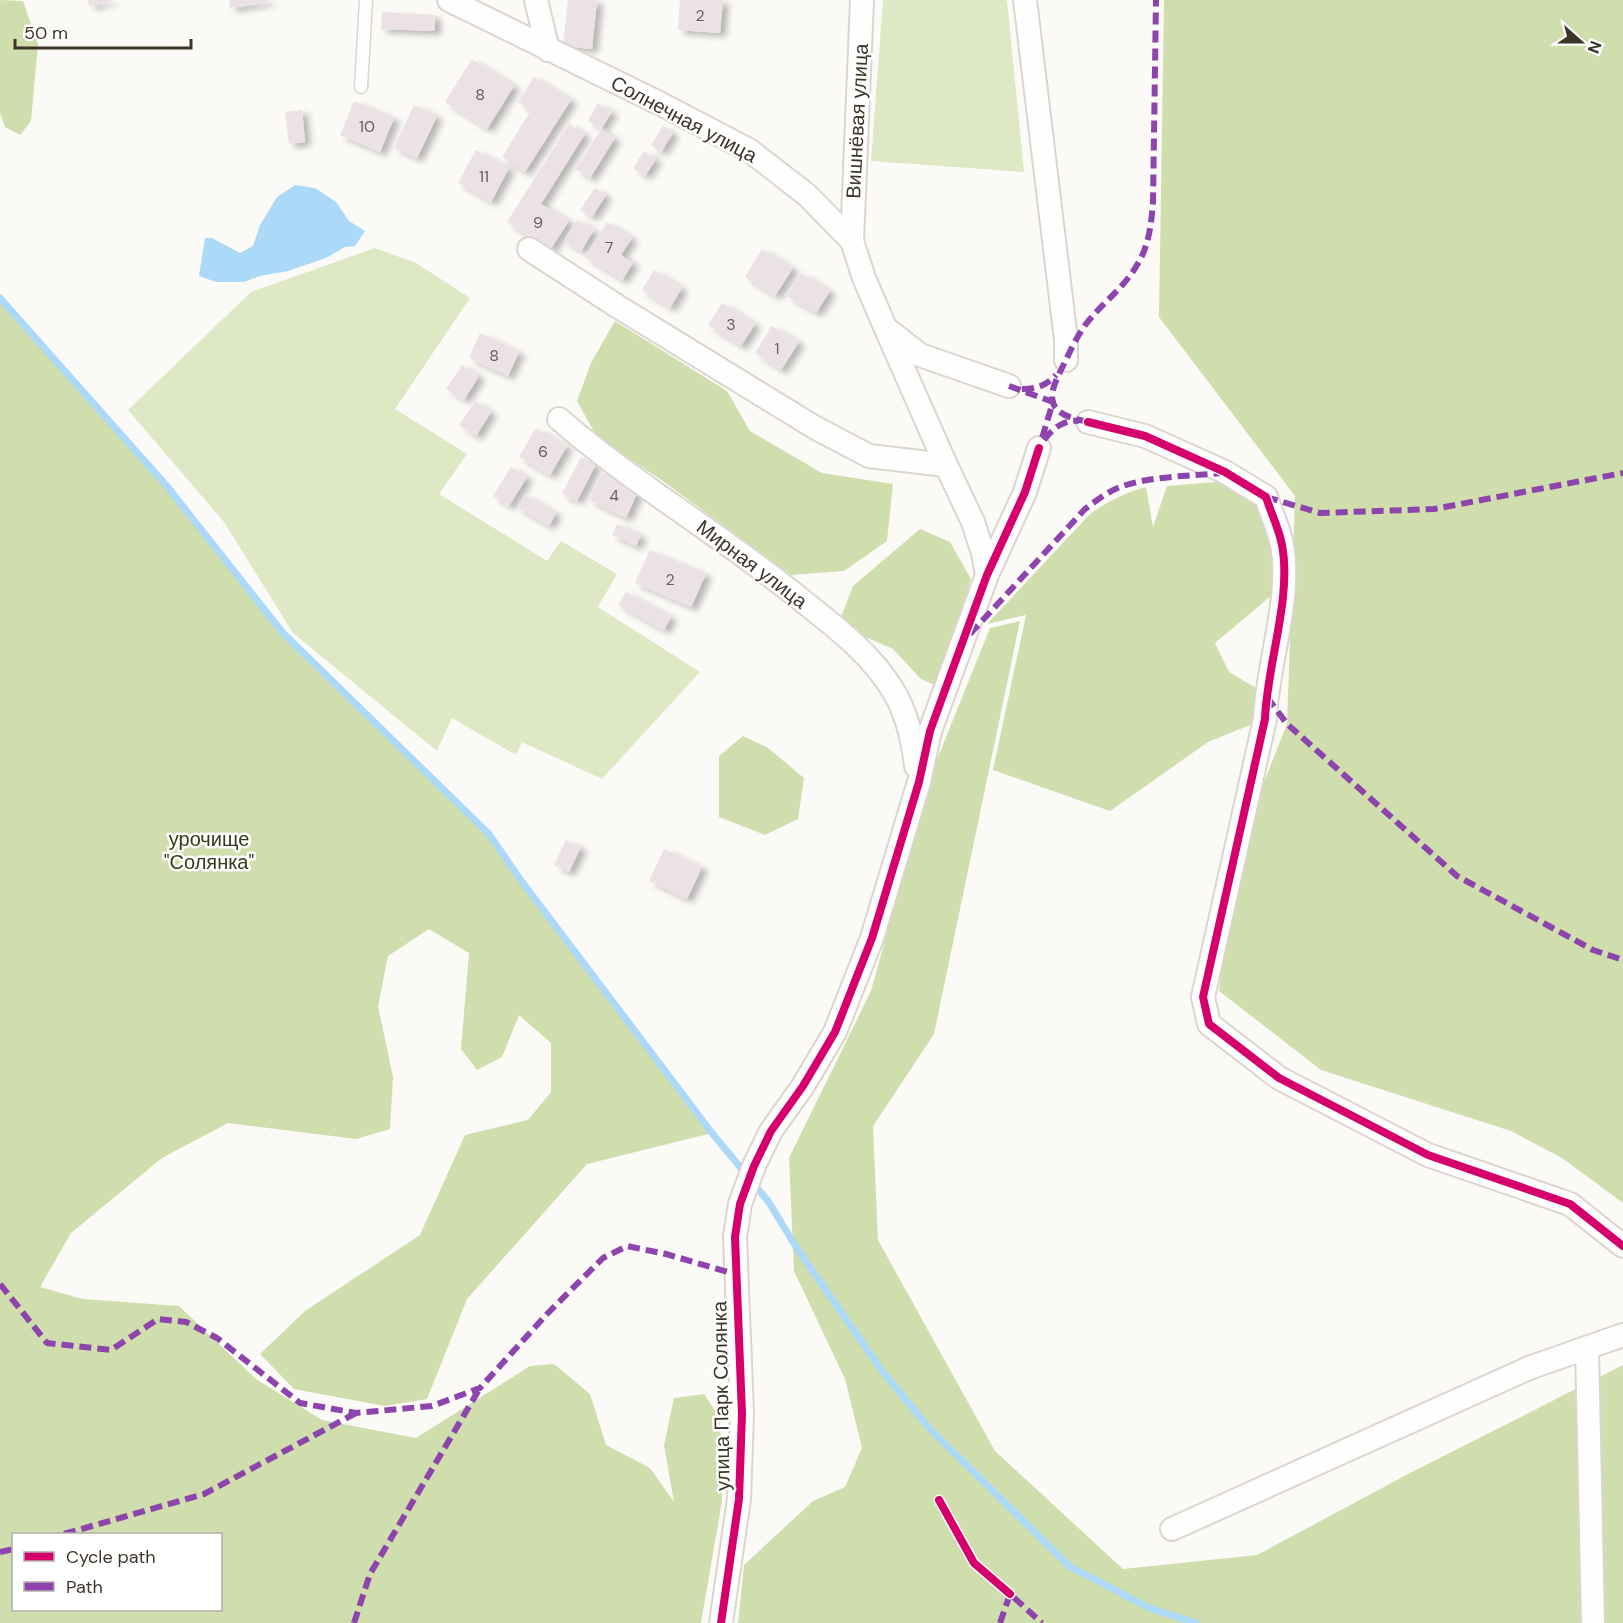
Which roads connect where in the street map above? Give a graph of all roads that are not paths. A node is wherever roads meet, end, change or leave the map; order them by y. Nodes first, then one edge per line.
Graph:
1 (366, 0) edge
2 (449, 0) edge
3 (536, 0) edge
4 (862, 0) edge
5 (1024, 0) edge
6 (548, 50) junction
7 (361, 87) dead end
8 (852, 241) junction
9 (529, 249) dead end
10 (885, 327) junction
11 (1066, 360) dead end
12 (1010, 386) dead end
13 (559, 419) dead end
14 (1088, 422) dead end
15 (1039, 448) dead end
16 (946, 465) junction
17 (987, 575) junction
18 (919, 782) junction
19 (1623, 1246) edge
20 (1623, 1335) edge
21 (1587, 1348) junction
22 (1172, 1529) dead end
23 (721, 1623) edge
24 (1593, 1623) edge

1 - 7 lane
2 - 6 street, Солнечная улица
3 - 6 street
4 - 8 street, Вишнёвая улица
5 - 11 street
6 - 8 street, Солнечная улица
8 - 10 street, Солнечная улица
9 - 16 street
10 - 12 street
10 - 16 street, Солнечная улица
13 - 18 street, Мирная улица
14 - 19 street
15 - 17 street, улица Парк Солянка
16 - 17 street, Солнечная улица
17 - 18 street, улица Парк Солянка
18 - 23 street, улица Парк Солянка
20 - 21 street
21 - 22 street
21 - 24 street

